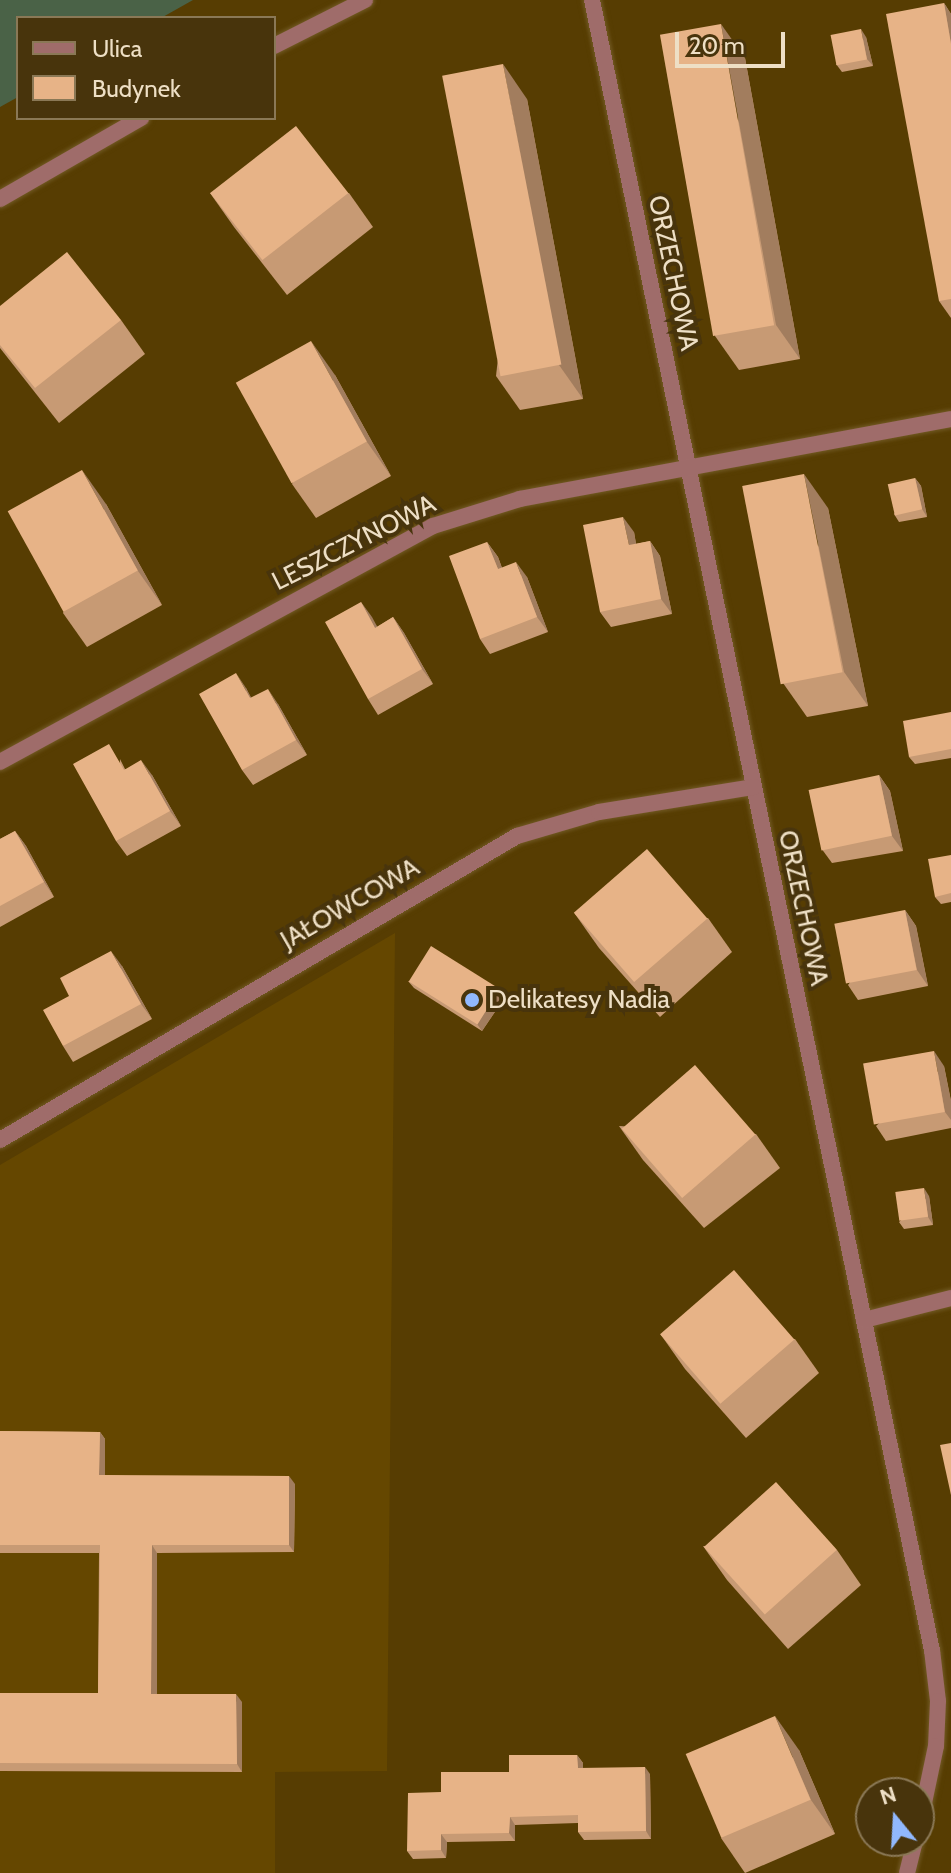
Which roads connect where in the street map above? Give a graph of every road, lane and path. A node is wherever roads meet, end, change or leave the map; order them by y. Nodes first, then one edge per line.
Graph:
1 (365, 0) edge
2 (592, 0) edge
3 (276, 45) edge
4 (138, 120) edge
5 (0, 199) edge
6 (951, 419) edge
7 (688, 467) junction
8 (0, 762) edge
9 (754, 787) junction
10 (0, 1140) edge
11 (951, 1298) edge
12 (864, 1320) junction
13 (929, 1777) edge

1 - 3 street
2 - 7 street, ORZECHOWA
4 - 5 street
6 - 7 street, LESZCZYNOWA
7 - 8 street, LESZCZYNOWA
7 - 9 street, ORZECHOWA
9 - 10 street, JAŁOWCOWA
9 - 12 street, ORZECHOWA
11 - 12 street
12 - 13 street, ORZECHOWA

